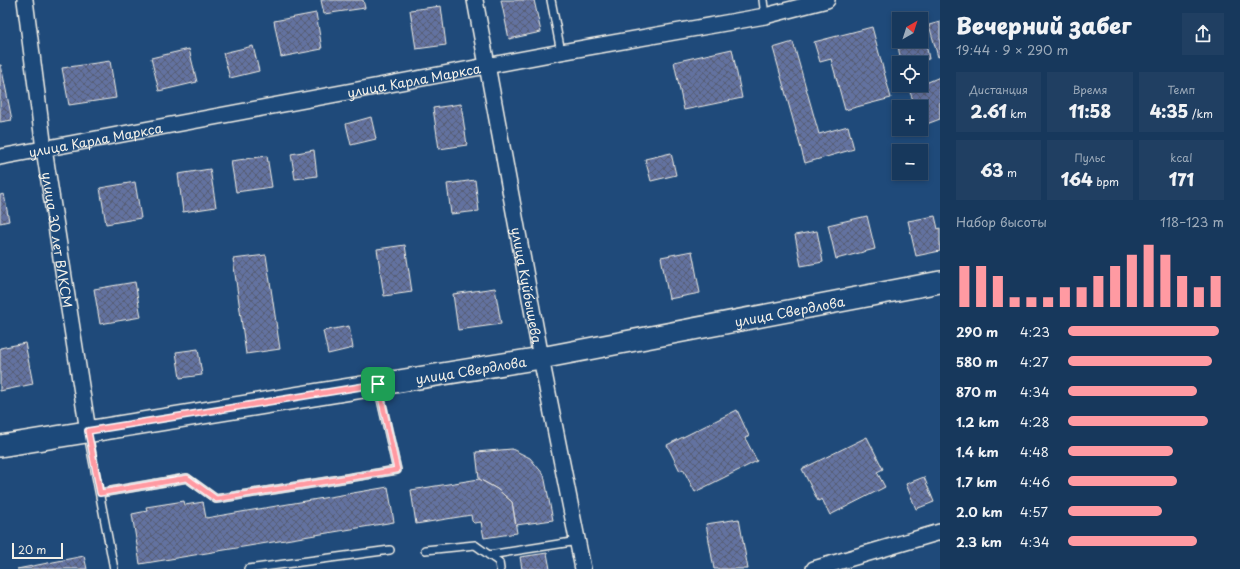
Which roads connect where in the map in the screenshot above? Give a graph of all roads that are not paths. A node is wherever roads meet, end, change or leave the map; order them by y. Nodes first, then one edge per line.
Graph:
1 (25, 0) edge
2 (475, 0) edge
3 (551, 0) edge
4 (763, 0) edge
5 (827, 0) edge
6 (765, 16) junction
7 (561, 52) junction
8 (488, 66) junction
9 (44, 149) junction
10 (0, 157) edge
11 (940, 282) edge
12 (541, 358) junction
13 (378, 384) junction
14 (88, 431) junction
15 (0, 446) edge
16 (100, 493) junction
17 (940, 532) edge
18 (578, 541) junction
19 (390, 550) dead end
20 (425, 550) dead end
21 (489, 555) junction
22 (114, 569) edge
23 (248, 569) edge
24 (500, 569) edge
25 (584, 569) edge
26 (814, 569) edge

1 - 9 street, улица 30 лет ВЛКСМ
2 - 8 street, улица Куйбышева
3 - 7 lane
4 - 6 lane
5 - 6 street, улица Карла Маркса
6 - 7 street, улица Карла Маркса
7 - 8 street, улица Карла Маркса
8 - 9 street, улица Карла Маркса
8 - 12 street, улица Куйбышева
9 - 10 street, улица Карла Маркса
9 - 14 street, улица 30 лет ВЛКСМ
11 - 12 main road, улица Свердлова
12 - 13 main road, улица Свердлова
12 - 18 street, улица Куйбышева
13 - 14 main road, улица Свердлова
13 - 16 lane
14 - 15 main road, улица Свердлова
14 - 16 lane
16 - 22 lane
17 - 26 street
18 - 21 lane
18 - 25 street, улица Куйбышева
19 - 23 lane
20 - 21 lane
21 - 24 lane

